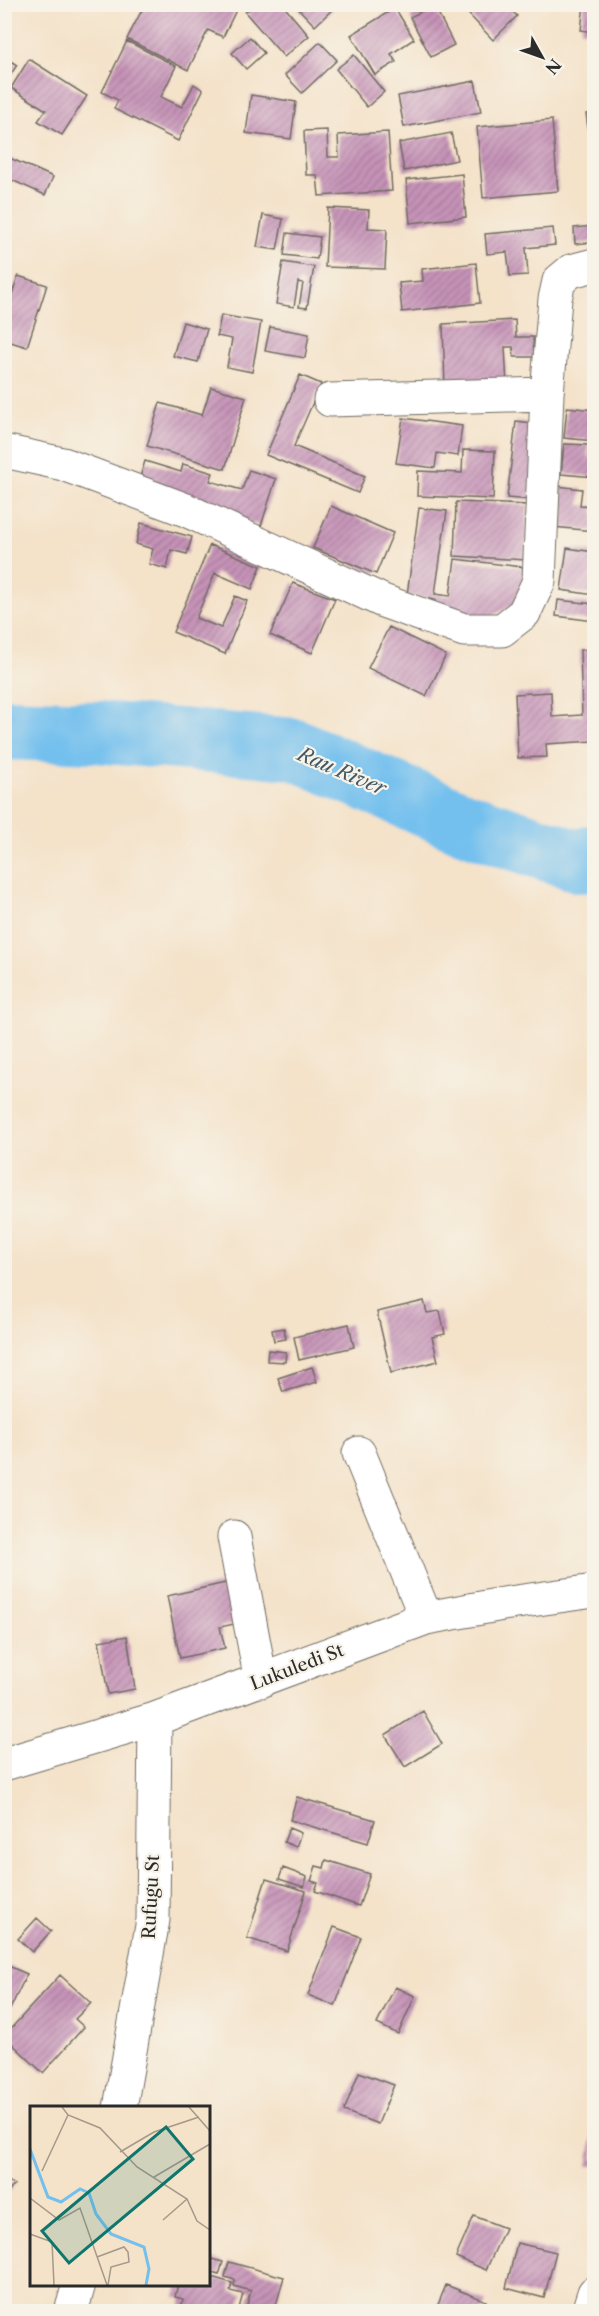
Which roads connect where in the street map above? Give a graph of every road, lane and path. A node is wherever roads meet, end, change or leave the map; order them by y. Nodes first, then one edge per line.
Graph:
1 (594, 265) edge
2 (547, 394) junction
3 (330, 400) dead end
4 (4, 451) edge
5 (358, 1453) dead end
6 (234, 1537) dead end
7 (594, 1591) edge
8 (426, 1618) junction
9 (261, 1681) junction
10 (155, 1719) junction
11 (4, 1764) edge
12 (120, 2106) edge
13 (78, 2286) edge
14 (594, 2293) edge
15 (72, 2312) edge
16 (588, 2312) edge

1 - 2 street
2 - 3 street
2 - 4 street
5 - 8 street
6 - 9 street
7 - 8 street, Lukuledi St
8 - 9 street, Lukuledi St
9 - 10 street, Lukuledi St
10 - 11 street, Lukuledi St
10 - 12 street, Rufugu St
13 - 15 street
14 - 16 street

